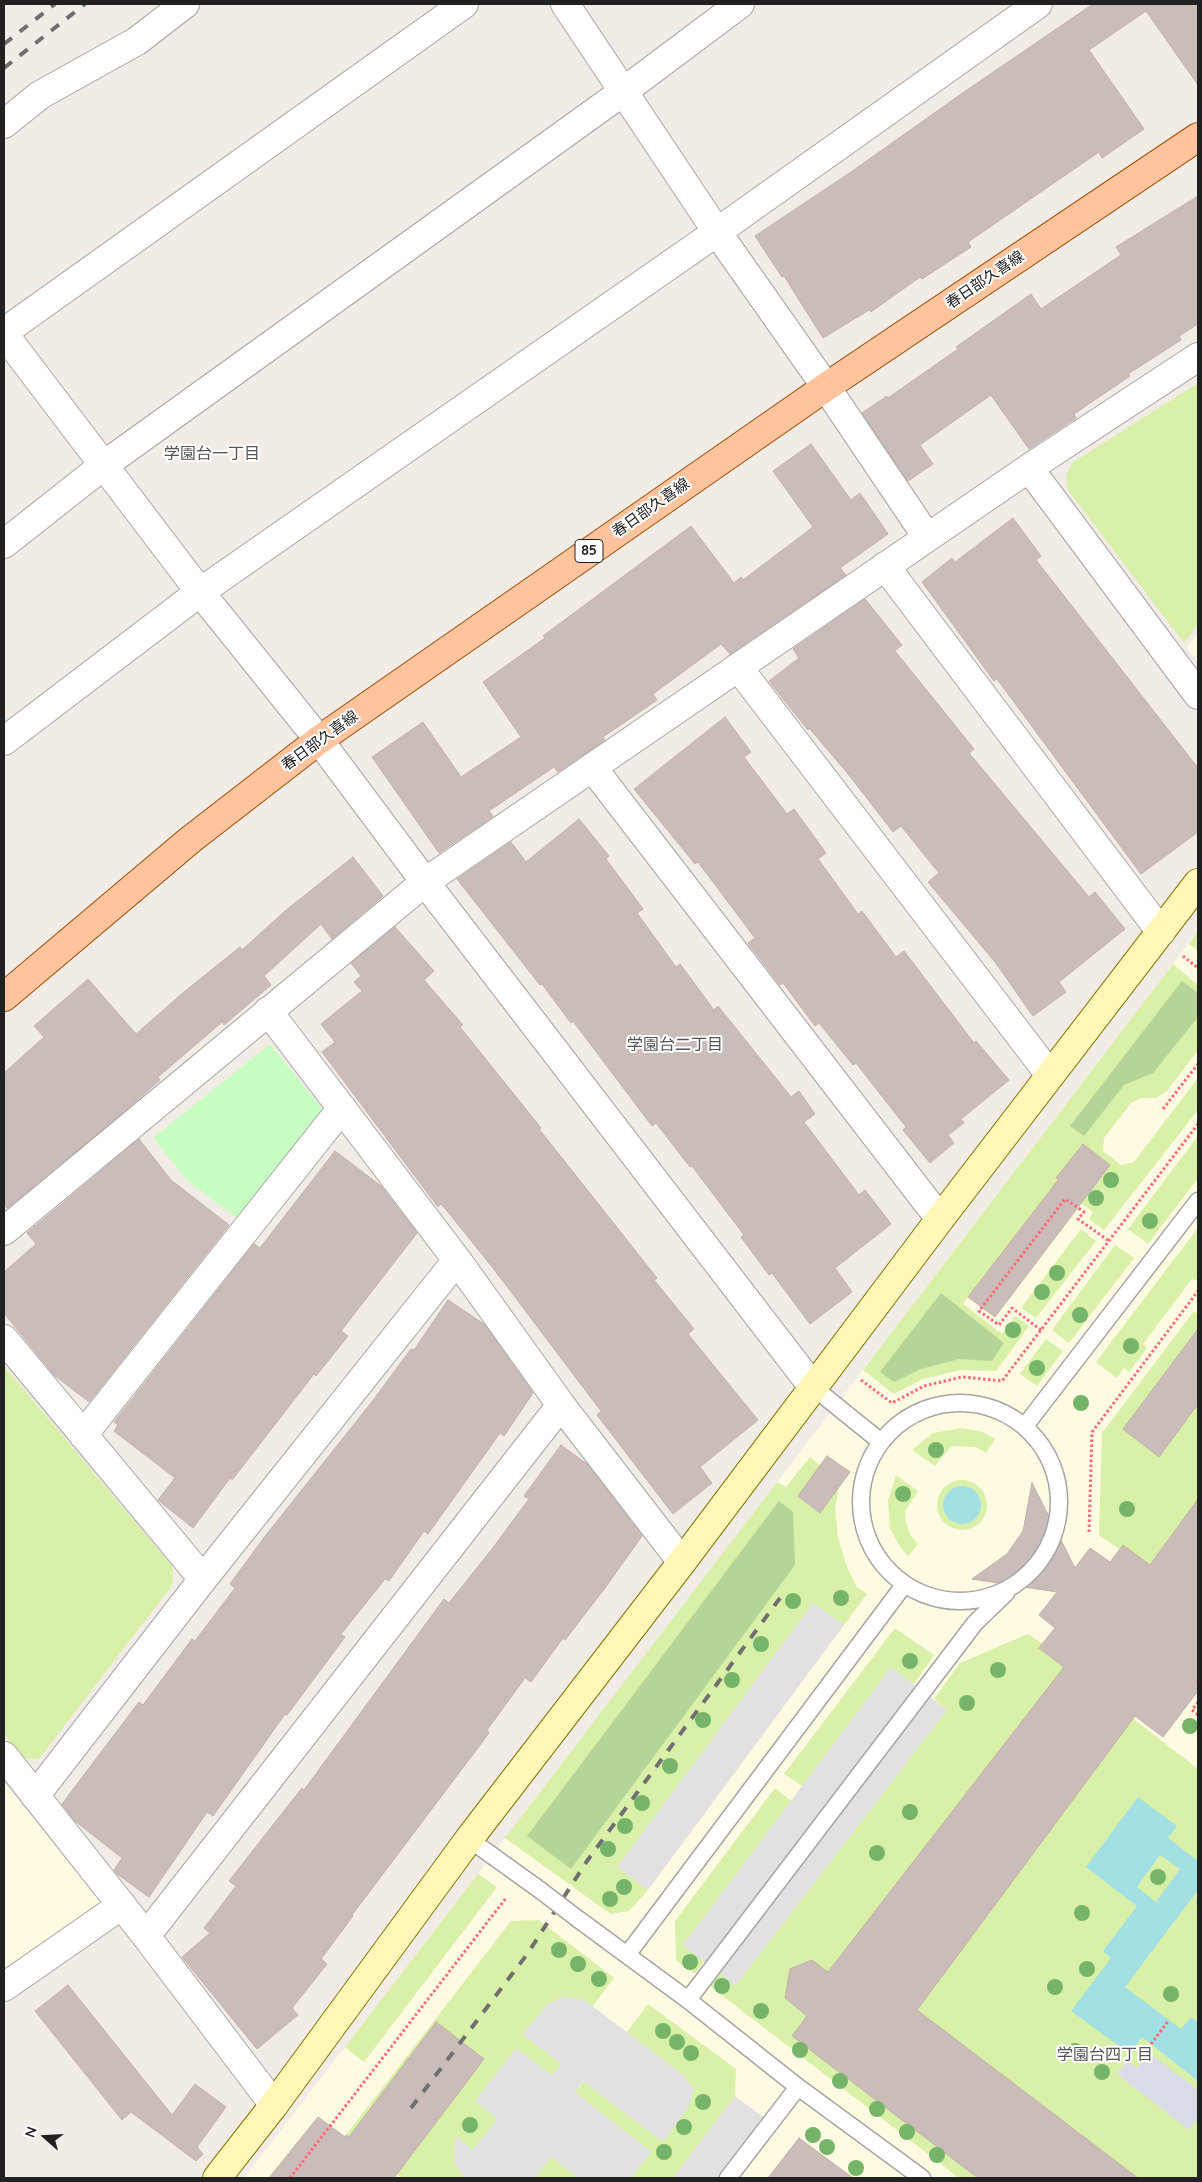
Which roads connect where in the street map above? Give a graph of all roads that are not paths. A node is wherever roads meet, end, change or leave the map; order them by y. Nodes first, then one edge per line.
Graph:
1 (185, 4) edge
2 (464, 4) edge
3 (565, 4) edge
4 (740, 4) edge
5 (1038, 4) edge
6 (624, 91) junction
7 (4, 124) edge
8 (1198, 137) edge
9 (717, 232) junction
10 (4, 333) edge
11 (1198, 357) edge
12 (826, 387) junction
13 (104, 465) junction
14 (1029, 468) junction
15 (927, 537) junction
16 (4, 544) edge
17 (885, 566) junction
18 (200, 592) junction
19 (738, 667) junction
20 (1198, 695) edge
21 (318, 740) junction
22 (4, 741) edge
23 (592, 767) junction
24 (425, 882) junction
25 (1198, 883) edge
26 (1161, 932) junction
27 (4, 997) edge
28 (268, 1011) junction
29 (1050, 1075) junction
30 (342, 1108) junction
31 (1198, 1201) edge
32 (940, 1219) junction
33 (4, 1231) edge
34 (457, 1260) junction
35 (4, 1339) edge
36 (813, 1387) junction
37 (561, 1405) junction
38 (1025, 1426) junction
39 (83, 1435) junction
40 (880, 1442) junction
41 (682, 1562) junction
42 (203, 1579) junction
43 (904, 1585) junction
44 (1014, 1585) junction
45 (4, 1756) edge
46 (35, 1796) junction
47 (469, 1839) junction
48 (122, 1905) junction
49 (146, 1936) junction
50 (627, 1955) junction
51 (4, 1986) edge
52 (688, 2000) junction
53 (798, 2087) junction
54 (274, 2105) junction
55 (217, 2178) edge
56 (728, 2178) edge
57 (922, 2178) edge

1 - 7 street
2 - 10 street
3 - 6 street
4 - 6 street
5 - 9 street
6 - 9 street
6 - 13 street
8 - 12 main road, 春日部久喜線 / 85
9 - 12 street
9 - 18 street
10 - 13 street
11 - 14 street
12 - 15 street
12 - 21 main road, 春日部久喜線 / 85
13 - 16 street
13 - 18 street
14 - 15 street
14 - 20 street
15 - 17 street
17 - 19 street
17 - 26 street
18 - 21 street
18 - 22 street
19 - 23 street
19 - 29 street
21 - 24 street
21 - 27 main road, 春日部久喜線 / 85
23 - 24 street
23 - 32 street
24 - 28 street
24 - 36 street
25 - 26 street
26 - 29 street
28 - 30 street
28 - 33 street
29 - 32 street
30 - 34 street
30 - 39 street
31 - 38 lane
32 - 36 street
34 - 37 street
34 - 42 street
35 - 39 street
36 - 40 lane
36 - 41 street
37 - 41 street
37 - 49 street
38 - 40 lane
38 - 44 lane
39 - 42 street
40 - 43 lane
41 - 47 street
42 - 46 street
43 - 44 lane
43 - 50 lane
44 - 52 lane
45 - 46 street
46 - 48 street
47 - 50 lane, bridge
47 - 54 street
48 - 49 street
48 - 51 street
49 - 54 street
50 - 52 lane
52 - 53 lane
53 - 56 lane
53 - 57 lane
54 - 55 street

